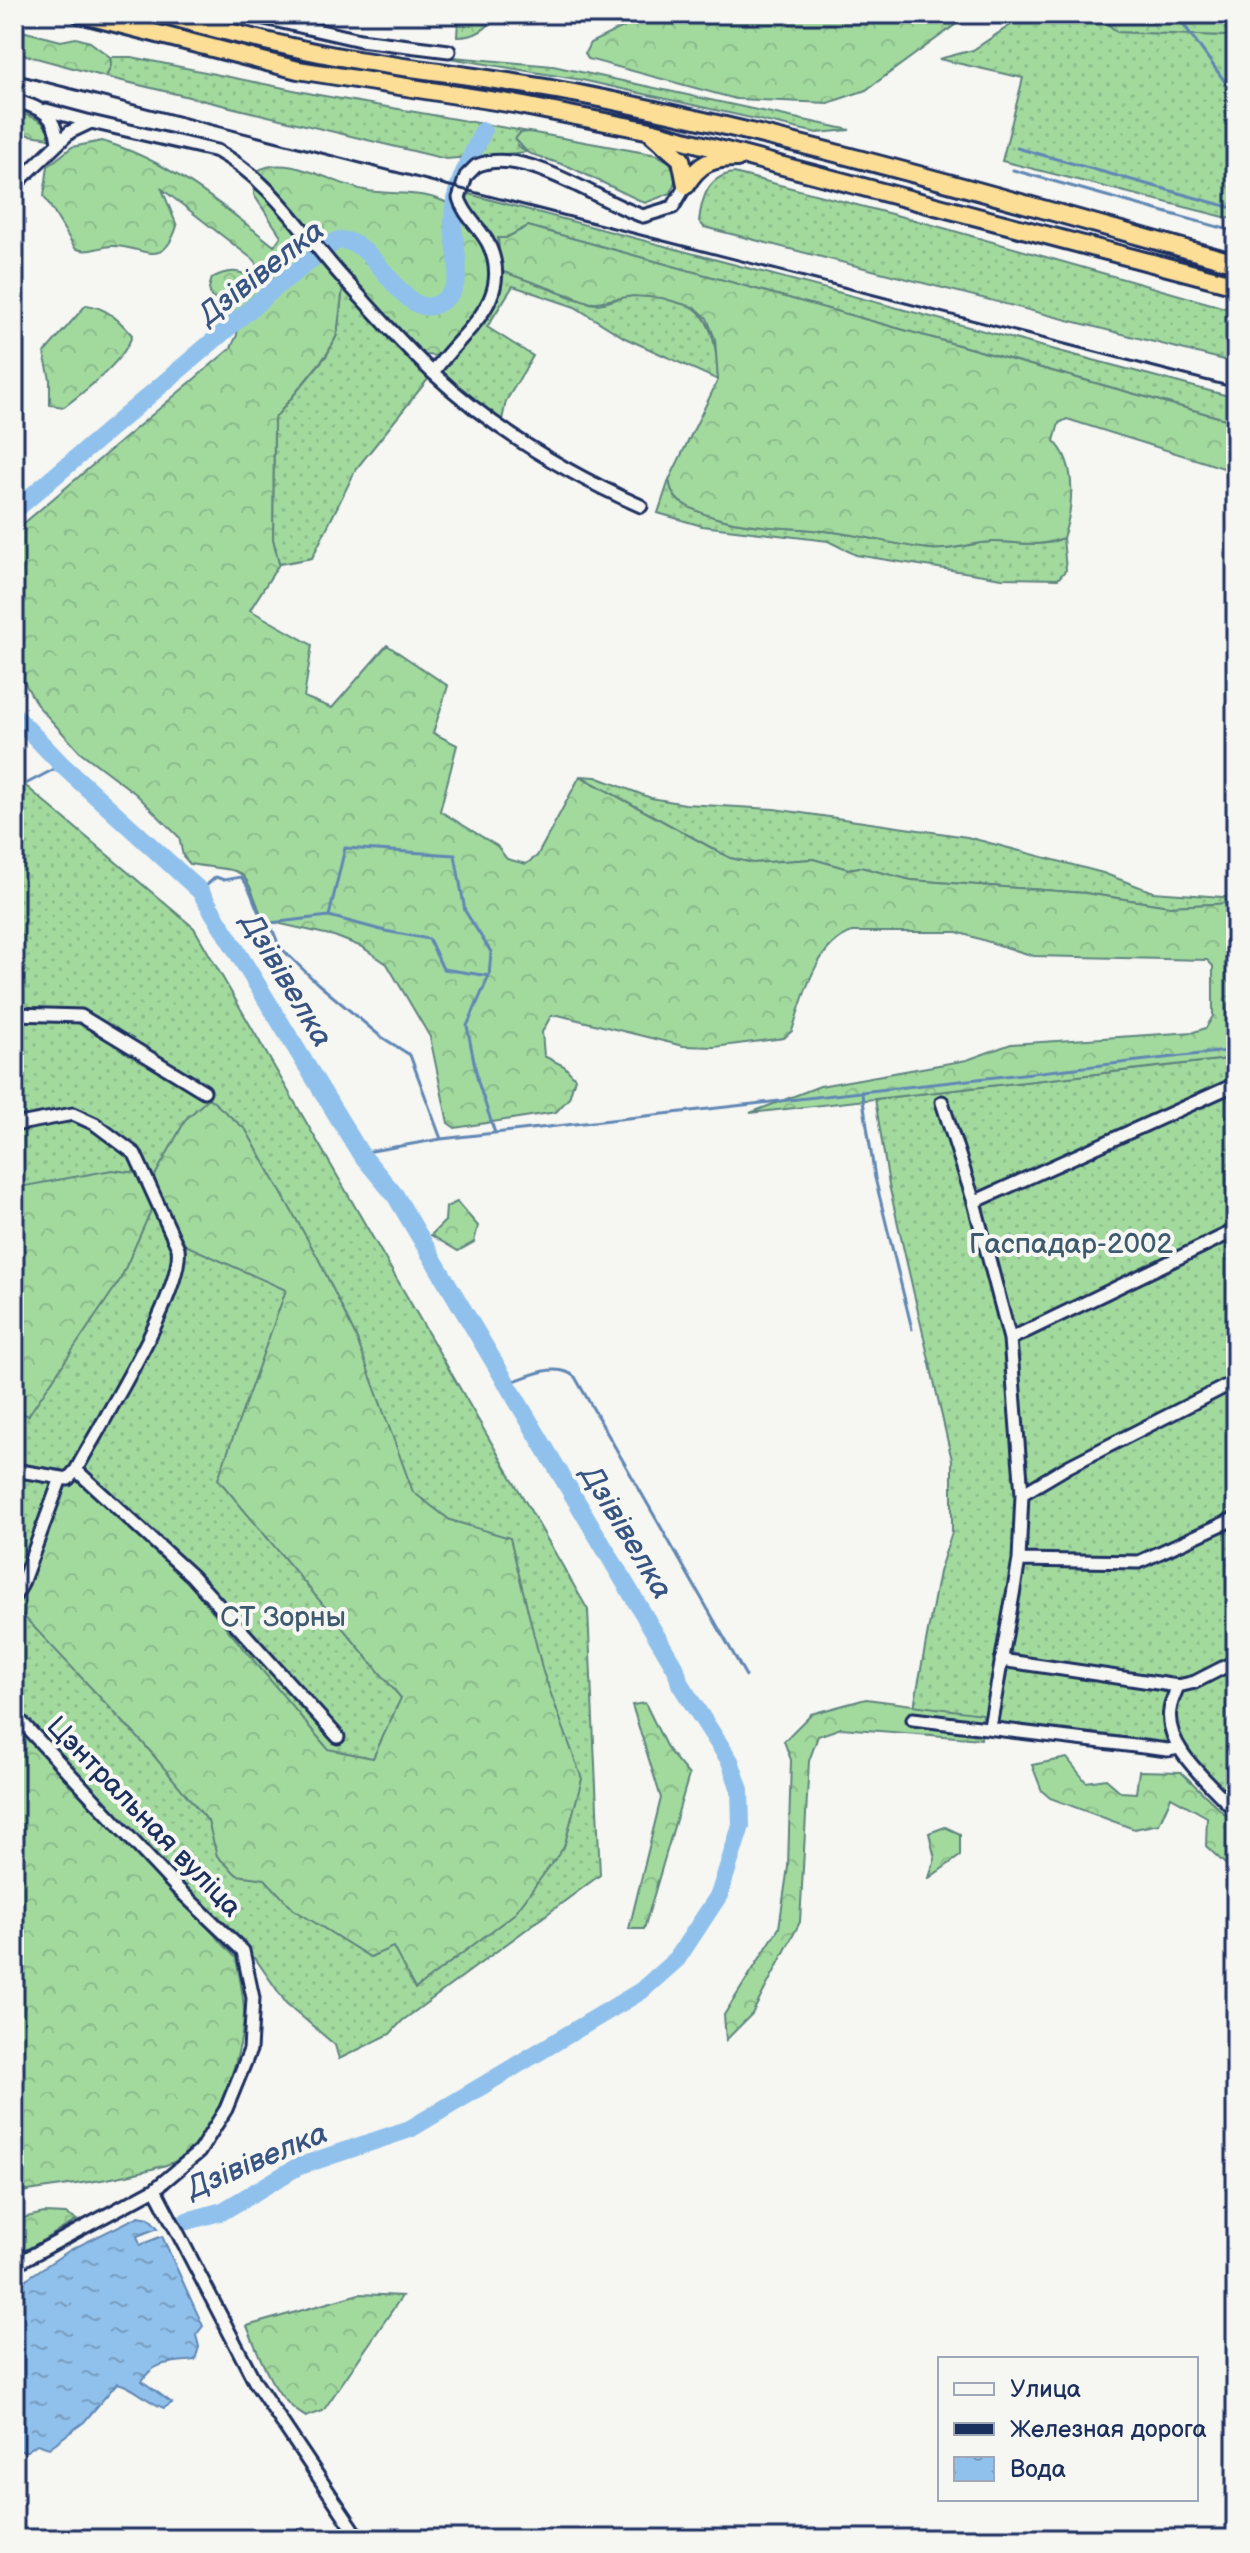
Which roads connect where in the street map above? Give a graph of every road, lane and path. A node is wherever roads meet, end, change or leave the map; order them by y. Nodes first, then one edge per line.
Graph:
1 (80, 14) edge
2 (162, 14) edge
3 (247, 14) edge
4 (449, 51) dead end
5 (14, 100) edge
6 (46, 110) junction
7 (91, 122) junction
8 (646, 130) junction
9 (58, 143) junction
10 (762, 158) junction
11 (686, 185) junction
12 (14, 186) edge
13 (1236, 263) edge
14 (1236, 285) edge
15 (433, 373) junction
16 (641, 506) dead end
17 (14, 1014) edge
18 (1236, 1084) edge
19 (204, 1091) dead end
20 (942, 1102) dead end
21 (14, 1125) edge
22 (974, 1202) junction
23 (1236, 1230) edge
24 (1010, 1339) junction
25 (1236, 1381) edge
26 (14, 1470) edge
27 (76, 1470) junction
28 (61, 1478) junction
29 (1022, 1494) junction
30 (1236, 1518) edge
31 (1019, 1560) junction
32 (14, 1597) edge
33 (1001, 1660) junction
34 (1236, 1661) edge
35 (1178, 1686) junction
36 (14, 1714) edge
37 (913, 1719) dead end
38 (990, 1727) junction
39 (338, 1737) dead end
40 (1179, 1748) junction
41 (1232, 1799) edge
42 (1236, 1812) edge
43 (155, 2189) junction
44 (14, 2265) edge
45 (360, 2539) edge

1 - 8 highway
2 - 13 highway
3 - 4 street
5 - 6 street
6 - 7 street
6 - 9 street
7 - 9 street
7 - 15 street
8 - 10 highway
8 - 11 highway
9 - 12 street
10 - 11 highway
10 - 14 highway
11 - 15 street
15 - 16 street
17 - 19 street
18 - 22 street
20 - 22 street
21 - 27 street
22 - 24 street
23 - 24 street
24 - 29 street
25 - 29 street
26 - 28 street
27 - 28 street
27 - 39 street
28 - 32 street
29 - 31 street
30 - 31 street
31 - 33 street
33 - 35 street
33 - 38 street
34 - 35 street
35 - 40 street
36 - 43 street, Цэнтральная вуліца
37 - 38 street
38 - 40 street
40 - 41 street
41 - 42 street
43 - 44 street
43 - 45 street

